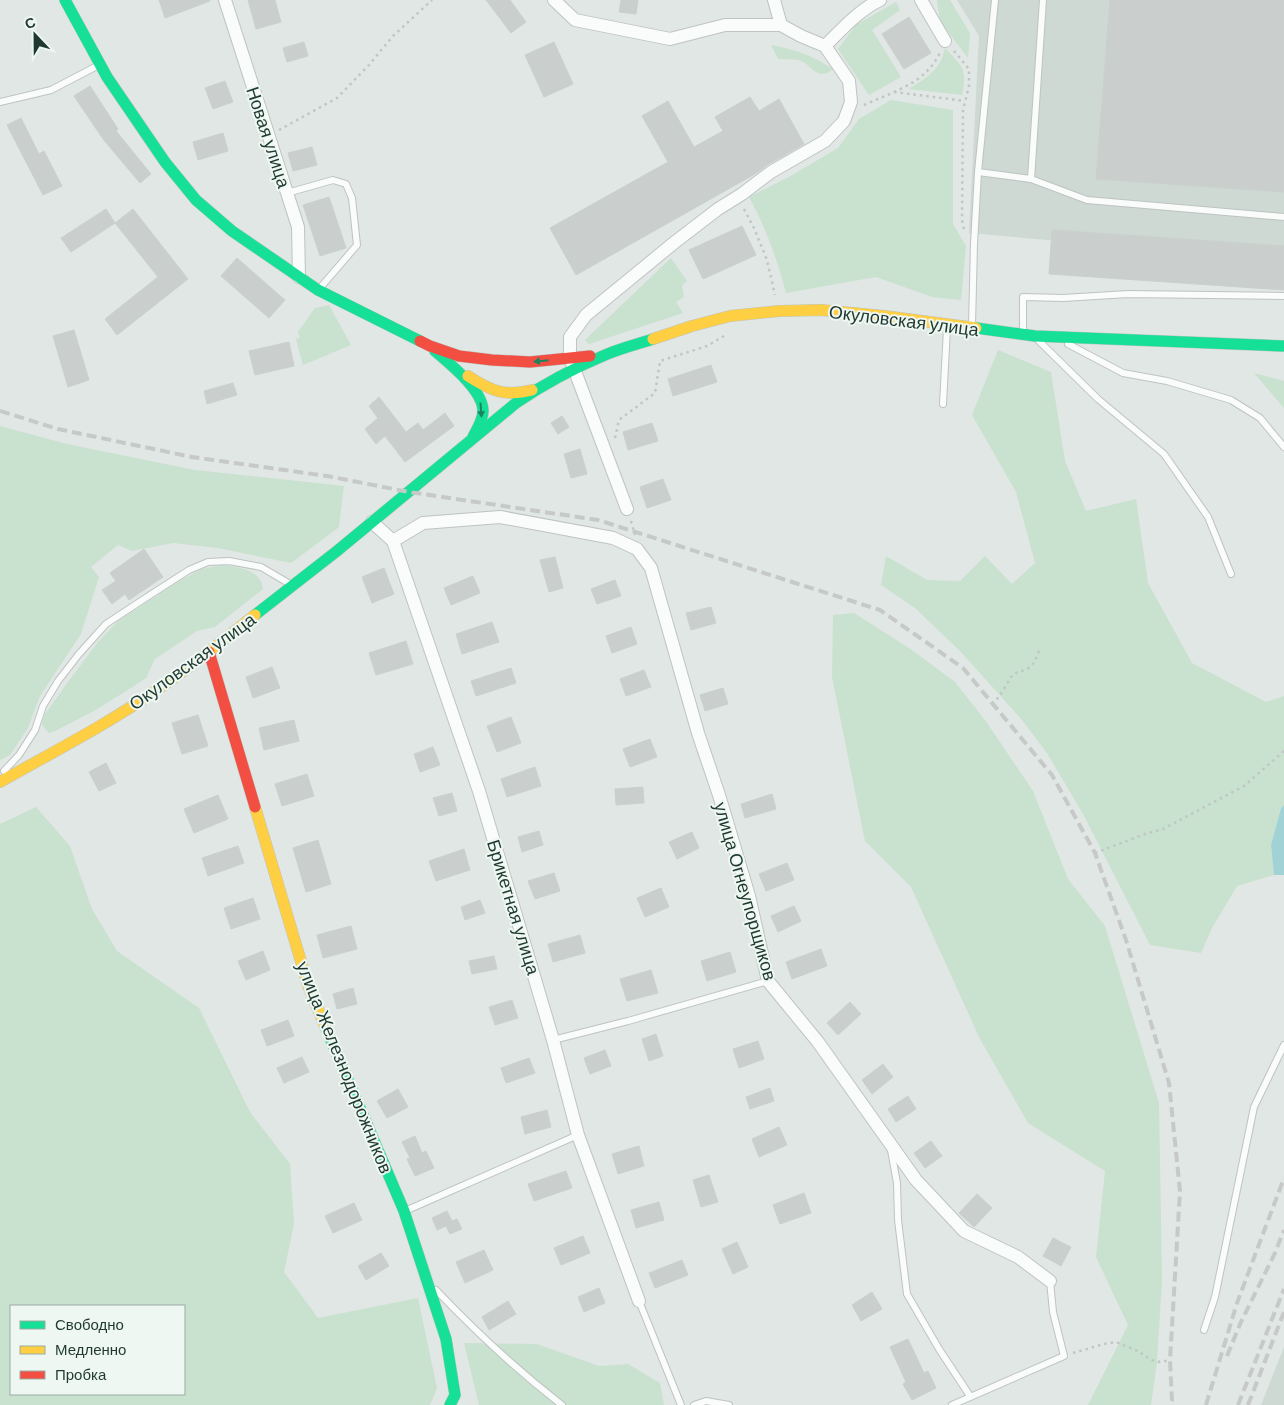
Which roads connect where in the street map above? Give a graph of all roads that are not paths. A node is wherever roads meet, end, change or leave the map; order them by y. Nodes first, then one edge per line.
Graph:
1 (65, 0) edge
2 (225, 0) edge
3 (554, 0) edge
4 (774, 0) edge
5 (880, 0) edge
6 (921, 0) edge
7 (995, 0) edge
8 (1043, 0) edge
9 (781, 25) junction
10 (945, 41) road end
11 (825, 46) junction
12 (100, 65) junction
13 (0, 102) edge
14 (978, 172) junction
15 (1031, 179) junction
16 (287, 193) junction
17 (1284, 217) edge
18 (299, 277) junction
19 (318, 290) junction
20 (1284, 296) edge
21 (947, 325) junction
22 (972, 329) junction
23 (1022, 335) junction
24 (1035, 336) junction
25 (1053, 337) junction
26 (430, 346) junction
27 (1284, 346) edge
28 (474, 358) junction
29 (449, 363) junction
30 (572, 364) junction
31 (538, 388) junction
32 (502, 394) junction
33 (943, 404) dead end
34 (494, 422) junction
35 (471, 441) junction
36 (1284, 447) edge
37 (627, 509) road end
38 (372, 522) junction
39 (392, 541) junction
40 (1231, 574) dead end
41 (294, 586) junction
42 (209, 652) junction
43 (0, 776) edge
44 (0, 782) edge
45 (768, 981) junction
46 (553, 1040) junction
47 (1284, 1045) edge
48 (578, 1135) junction
49 (889, 1142) junction
50 (404, 1211) junction
51 (426, 1280) junction
52 (1050, 1281) joint
53 (639, 1301) joint
54 (1204, 1330) dead end
55 (970, 1396) junction
56 (454, 1402) edge
57 (562, 1405) edge
58 (681, 1405) edge
59 (694, 1405) edge
60 (729, 1405) edge
61 (952, 1405) edge

1 - 12 main road
2 - 16 street, Новая улица
3 - 9 street
4 - 9 street
5 - 11 street
6 - 10 street
7 - 14 lane
8 - 15 lane
9 - 11 street
11 - 30 street
12 - 13 lane
12 - 18 main road
14 - 15 lane
14 - 22 lane
15 - 17 lane
16 - 18 street, Новая улица
16 - 19 lane
18 - 19 main road
19 - 26 main road
20 - 23 lane
21 - 22 main road, Окуловская улица
21 - 30 main road, Окуловская улица
21 - 33 lane
22 - 23 main road, Окуловская улица
23 - 24 main road, Окуловская улица
24 - 25 main road, Окуловская улица
24 - 40 lane
25 - 27 main road, Окуловская улица
25 - 36 lane
26 - 28 main road
26 - 29 main road
30 -> 28 main road
28 - 32 main road
29 - 32 main road
29 -> 35 main road
30 - 31 main road, Окуловская улица
30 - 37 street
31 - 32 main road
31 - 34 main road, Окуловская улица
32 - 34 main road
34 - 35 main road, Окуловская улица
35 - 38 main road, Окуловская улица
38 - 39 street, Брикетная улица
38 - 41 main road, Окуловская улица
39 - 45 street, улица Огнеупорщиков
39 - 46 street, Брикетная улица
41 - 42 main road, Окуловская улица
41 - 43 lane
42 - 44 main road, Окуловская улица
42 - 50 main road, улица Железнодорожников
45 - 46 lane
45 - 49 street, улица Огнеупорщиков
46 - 48 street, Брикетная улица
47 - 54 lane
48 - 50 lane
48 - 53 street, Брикетная улица
49 - 52 street, улица Огнеупорщиков
49 - 55 lane
50 - 51 main road, улица Железнодорожников
51 - 56 main road, улица Железнодорожников
51 - 57 lane
52 - 55 lane
53 - 58 lane
55 - 61 lane
59 - 60 lane

